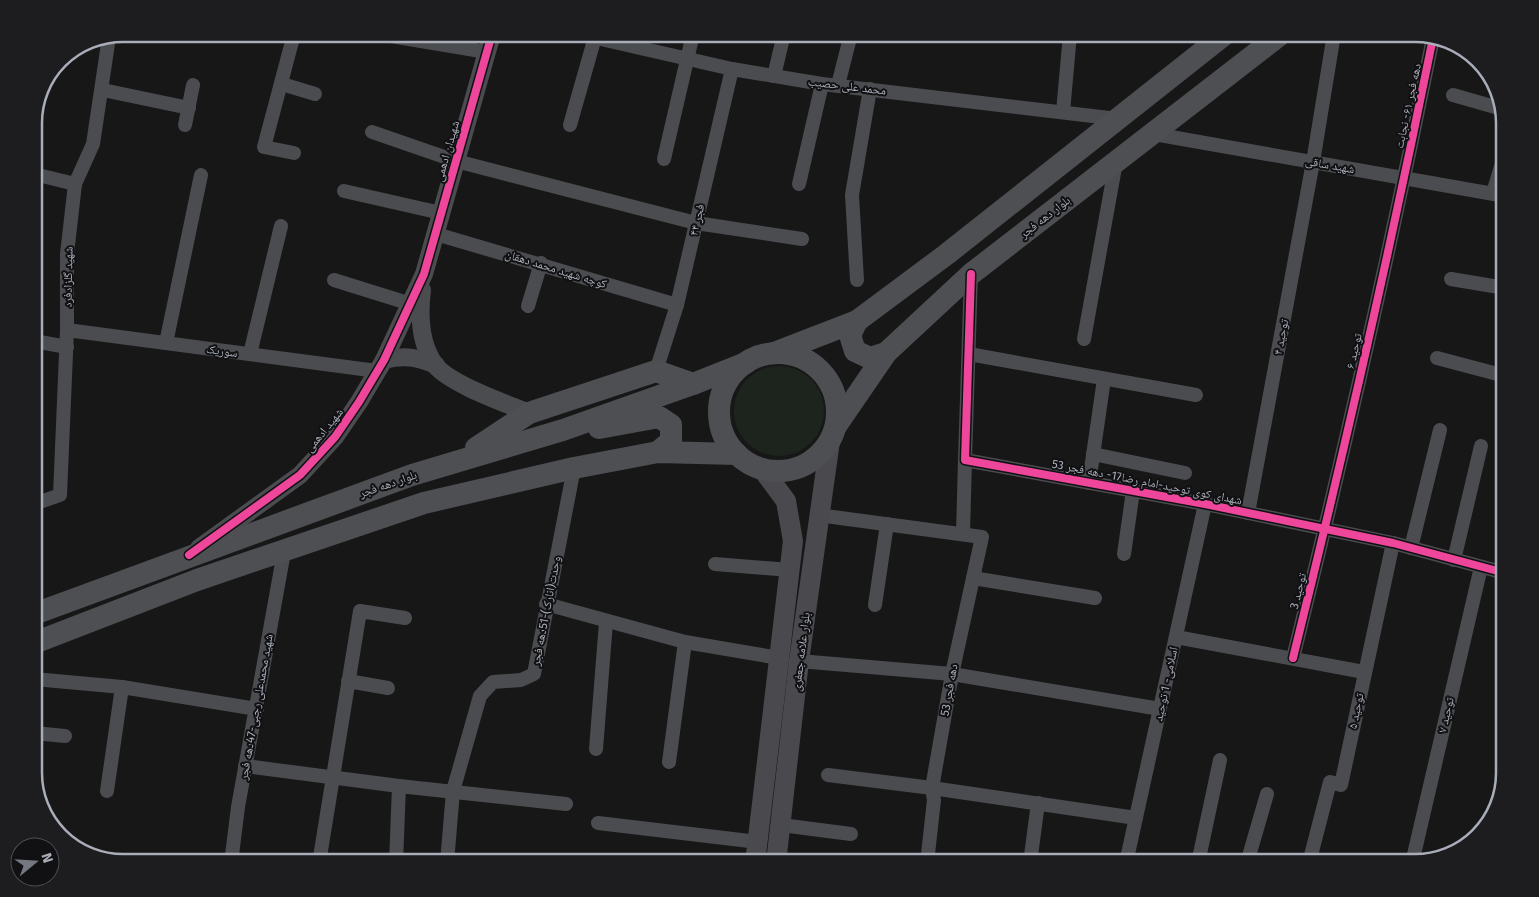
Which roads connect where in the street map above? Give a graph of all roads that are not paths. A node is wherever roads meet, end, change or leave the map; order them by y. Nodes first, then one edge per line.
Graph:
1 (292, 42) edge
2 (428, 42) edge
3 (490, 42) edge
4 (594, 42) edge
5 (633, 42) edge
6 (692, 42) edge
7 (782, 42) edge
8 (849, 42) edge
9 (1069, 42) edge
10 (1215, 42) edge
11 (1271, 42) edge
12 (1333, 42) edge
13 (109, 44) edge
14 (1432, 44) edge
15 (487, 52) junction
16 (688, 58) junction
17 (732, 69) junction
18 (774, 76) junction
19 (282, 84) junction
20 (822, 84) junction
21 (193, 85) dead end
22 (838, 86) junction
23 (870, 89) junction
24 (103, 90) junction
25 (315, 94) dead end
26 (1453, 96) dead end
27 (1495, 107) edge
28 (189, 108) junction
29 (1063, 112) junction
30 (1118, 119) junction
31 (185, 125) dead end
32 (570, 125) dead end
33 (372, 132) dead end
34 (1154, 134) junction
35 (294, 153) dead end
36 (664, 159) dead end
37 (456, 161) junction
38 (1116, 162) junction
39 (1314, 162) junction
40 (201, 175) dead end
41 (43, 176) edge
42 (1404, 178) junction
43 (75, 184) junction
44 (800, 184) dead end
45 (344, 191) dead end
46 (1496, 193) edge
47 (441, 213) junction
48 (696, 222) junction
49 (281, 226) dead end
50 (436, 234) junction
51 (802, 239) dead end
52 (541, 263) junction
53 (424, 274) junction
54 (971, 274) junction
55 (1451, 279) dead end
56 (334, 280) dead end
57 (857, 280) dead end
58 (1496, 286) edge
59 (411, 304) junction
60 (677, 305) junction
61 (528, 306) dead end
62 (857, 321) junction
63 (67, 330) junction
64 (1084, 339) dead end
65 (43, 343) edge
66 (166, 343) junction
67 (66, 347) junction
68 (774, 353) junction
69 (886, 353) junction
70 (250, 354) junction
71 (969, 354) junction
72 (1437, 358) dead end
73 (746, 363) junction
74 (436, 365) junction
75 (380, 366) junction
76 (656, 370) junction
77 (1496, 374) edge
78 (1104, 379) junction
79 (692, 384) junction
80 (1196, 395) dead end
81 (529, 413) junction
82 (563, 430) junction
83 (1440, 430) dead end
84 (833, 434) junction
85 (1481, 446) dead end
86 (658, 452) junction
87 (736, 454) junction
88 (1093, 454) junction
89 (965, 460) junction
90 (458, 461) junction
91 (574, 468) junction
92 (763, 470) junction
93 (1185, 473) dead end
94 (1089, 483) junction
95 (1133, 491) junction
96 (43, 501) edge
97 (1205, 504) junction
98 (1248, 513) junction
99 (818, 515) junction
100 (887, 524) junction
101 (1325, 530) junction
102 (963, 533) junction
103 (1393, 543) junction
104 (1411, 548) junction
105 (284, 552) junction
106 (1124, 554) dead end
107 (189, 555) junction
108 (1454, 560) junction
109 (715, 564) dead end
110 (1481, 567) junction
111 (790, 570) junction
112 (1496, 571) edge
113 (973, 578) junction
114 (1095, 598) dead end
115 (546, 604) junction
116 (875, 605) dead end
117 (43, 611) edge
118 (405, 618) dead end
119 (606, 622) junction
120 (1176, 637) junction
121 (43, 640) edge
122 (685, 642) junction
123 (779, 658) junction
124 (1293, 658) junction
125 (799, 661) junction
126 (1364, 672) junction
127 (952, 674) junction
128 (43, 680) edge
129 (348, 681) junction
130 (122, 687) junction
131 (388, 688) dead end
132 (256, 709) junction
133 (1160, 709) junction
134 (43, 734) edge
135 (65, 736) dead end
136 (596, 750) dead end
137 (1220, 760) dead end
138 (670, 762) dead end
139 (245, 766) junction
140 (828, 776) dead end
141 (333, 778) junction
142 (399, 786) junction
143 (932, 788) junction
144 (108, 791) dead end
145 (453, 791) junction
146 (1267, 794) dead end
147 (1038, 803) junction
148 (566, 804) dead end
149 (1136, 818) junction
150 (598, 823) dead end
151 (781, 825) junction
152 (759, 832) junction
153 (851, 834) dead end
154 (232, 854) edge
155 (320, 854) edge
156 (396, 854) edge
157 (449, 854) edge
158 (756, 854) edge
159 (777, 854) edge
160 (928, 854) edge
161 (1031, 854) edge
162 (1128, 854) edge
163 (1200, 854) edge
164 (1250, 854) edge
165 (1311, 854) edge
166 (1414, 854) edge

1 - 19 street
2 - 15 street
3 - 15 street, شهیدان ادهمی
4 - 32 street
5 - 16 street, محمد علی حصیب
6 - 16 street
7 - 18 street
8 - 22 street
9 - 29 street
10 - 30 main road
11 - 34 main road, بلوار دهه فجر
12 - 39 street, توحید ۴
13 - 24 street, شهید گلزادفرد
14 - 42 street, دهه فجر ۶۱- نجابت
15 - 37 street, شهیدان ادهمی
16 - 17 street, محمد علی حصیب
16 - 36 street
17 - 18 street, محمد علی حصیب
17 - 48 street, فجر ۴۴
18 - 20 street, محمد علی حصیب
19 - 25 street
19 - 35 street
20 - 22 street, محمد علی حصیب
20 - 44 street
21 - 28 street
22 - 23 street, محمد علی حصیب
23 - 29 street, محمد علی حصیب
23 - 57 street
24 - 28 street
24 - 43 street, شهید گلزادفرد
26 - 27 street
28 - 31 street
29 - 30 street, محمد علی حصیب
30 - 62 main road
33 - 37 street
34 - 38 main road, بلوار دهه فجر
34 - 39 street, شهید ساقی
37 - 47 street, شهیدان ادهمی
37 - 48 street
38 - 54 main road, بلوار دهه فجر
38 - 64 street
39 - 42 street, شهید ساقی
39 - 98 street, توحید ۴
40 - 66 street
41 - 43 street
42 - 46 street, شهید ساقی
42 - 101 street, توحید ۶
43 - 63 street, شهید گلزادفرد
45 - 47 street
47 - 50 street, شهیدان ادهمی
48 - 51 street
48 - 60 street, فجر ۴۴
49 - 70 street
50 - 52 street, کوچه شهید محمد دهقان
50 - 53 street, شهیدان ادهمی
52 - 60 street, کوچه شهید محمد دهقان
52 - 61 street
53 - 59 street, شهید ادهمی
53 - 74 street
54 - 69 main road, بلوار دهه فجر
54 - 71 street
55 - 58 street
56 - 59 street
59 - 75 street, شهید ادهمی
60 - 76 street, فجر ۴۴
62 - 68 main road
62 - 69 main road
63 - 66 street, سوریک
63 - 67 street, شهید گلزادفرد
65 - 67 street
66 - 70 street, سوریک
67 - 96 street, شهید گلزادفرد
68 - 73 main road
68 - 84 main road
69 - 84 main road, بلوار دهه فجر
70 - 75 street, سوریک
71 - 78 street
71 - 89 street
72 - 77 street
73 - 79 main road, بلوار دهه فجر
73 - 87 main road
74 - 75 street
74 - 81 street
75 - 107 street, شهید ادهمی
76 - 79 main road
76 - 81 main road
78 - 80 street
78 - 88 street
79 - 82 main road, بلوار دهه فجر
81 - 90 main road
82 - 86 main road
82 - 90 main road, بلوار دهه فجر
83 - 104 street
84 - 92 main road
84 - 99 main road, بلوار علامه جعفری
85 - 108 street
86 - 87 main road
86 - 91 main road
87 - 92 main road
88 - 93 street
88 - 94 street
89 - 94 street, شهدای کوی توحید-امام رضا17- دهه فجر 53
89 - 102 street
90 - 107 main road, بلوار دهه فجر
91 - 105 main road
91 - 115 street, وحدت(انارک)-51دهه فجر
92 - 111 main road, بلوار علامه جعفری
94 - 95 street, شهدای کوی توحید-امام رضا17- دهه فجر 53
95 - 97 street, شهدای کوی توحید-امام رضا17- دهه فجر 53
95 - 106 street
97 - 98 street, شهدای کوی توحید-امام رضا17- دهه فجر 53
97 - 120 street, اسلامی- 1 توحید
98 - 101 street, شهدای کوی توحید-امام رضا17- دهه فجر 53
99 - 100 street
99 - 125 main road, بلوار علامه جعفری
100 - 102 street
100 - 116 street
101 - 103 street, شهدای کوی توحید-امام رضا17- دهه فجر 53
101 - 124 street, توحید 3
102 - 113 street, دهه فجر 53
103 - 104 street, شهدای کوی توحید-امام رضا17- دهه فجر 53
103 - 126 street, توحید ۵
104 - 108 street, شهدای کوی توحید-امام رضا17- دهه فجر 53
105 - 121 main road
105 - 132 street, شهید محمدعلی رجبی-47دهه فجر
107 - 117 main road, بلوار دهه فجر
108 - 110 street, شهدای کوی توحید-امام رضا17- دهه فجر 53
109 - 111 street
110 - 112 street, شهدای کوی توحید-امام رضا17- دهه فجر 53
110 - 166 street, توحید ۷
111 - 123 main road, بلوار علامه جعفری
113 - 114 street
113 - 127 street, دهه فجر 53
115 - 119 street
115 - 145 street, وحدت(انارک)-51دهه فجر
118 - 129 street
119 - 122 street
119 - 136 street
120 - 124 street
120 - 133 street, اسلامی- 1 توحید
122 - 123 street
122 - 138 street
123 - 152 main road, بلوار علامه جعفری
124 - 126 street
125 - 127 street
125 - 151 main road, بلوار علامه جعفری
126 - 165 street, توحید ۵
127 - 133 street
127 - 143 street, دهه فجر 53
128 - 130 street
129 - 131 street
129 - 141 street
130 - 132 street
130 - 144 street
132 - 139 street, شهید محمدعلی رجبی-47دهه فجر
133 - 149 street, اسلامی- 1 توحید
134 - 135 street
137 - 163 street
139 - 141 street
139 - 154 street, شهید محمدعلی رجبی-47دهه فجر
140 - 143 street
141 - 142 street
141 - 155 street
142 - 145 street
142 - 156 street
143 - 147 street
143 - 160 street, دهه فجر 53
145 - 148 street
145 - 157 street, وحدت(انارک)-51دهه فجر
146 - 164 street
147 - 149 street
147 - 161 street
149 - 162 street, اسلامی- 1 توحید
150 - 152 street
151 - 152 main road
151 - 153 street
151 - 159 main road, بلوار علامه جعفری
152 - 158 main road, بلوار علامه جعفری

